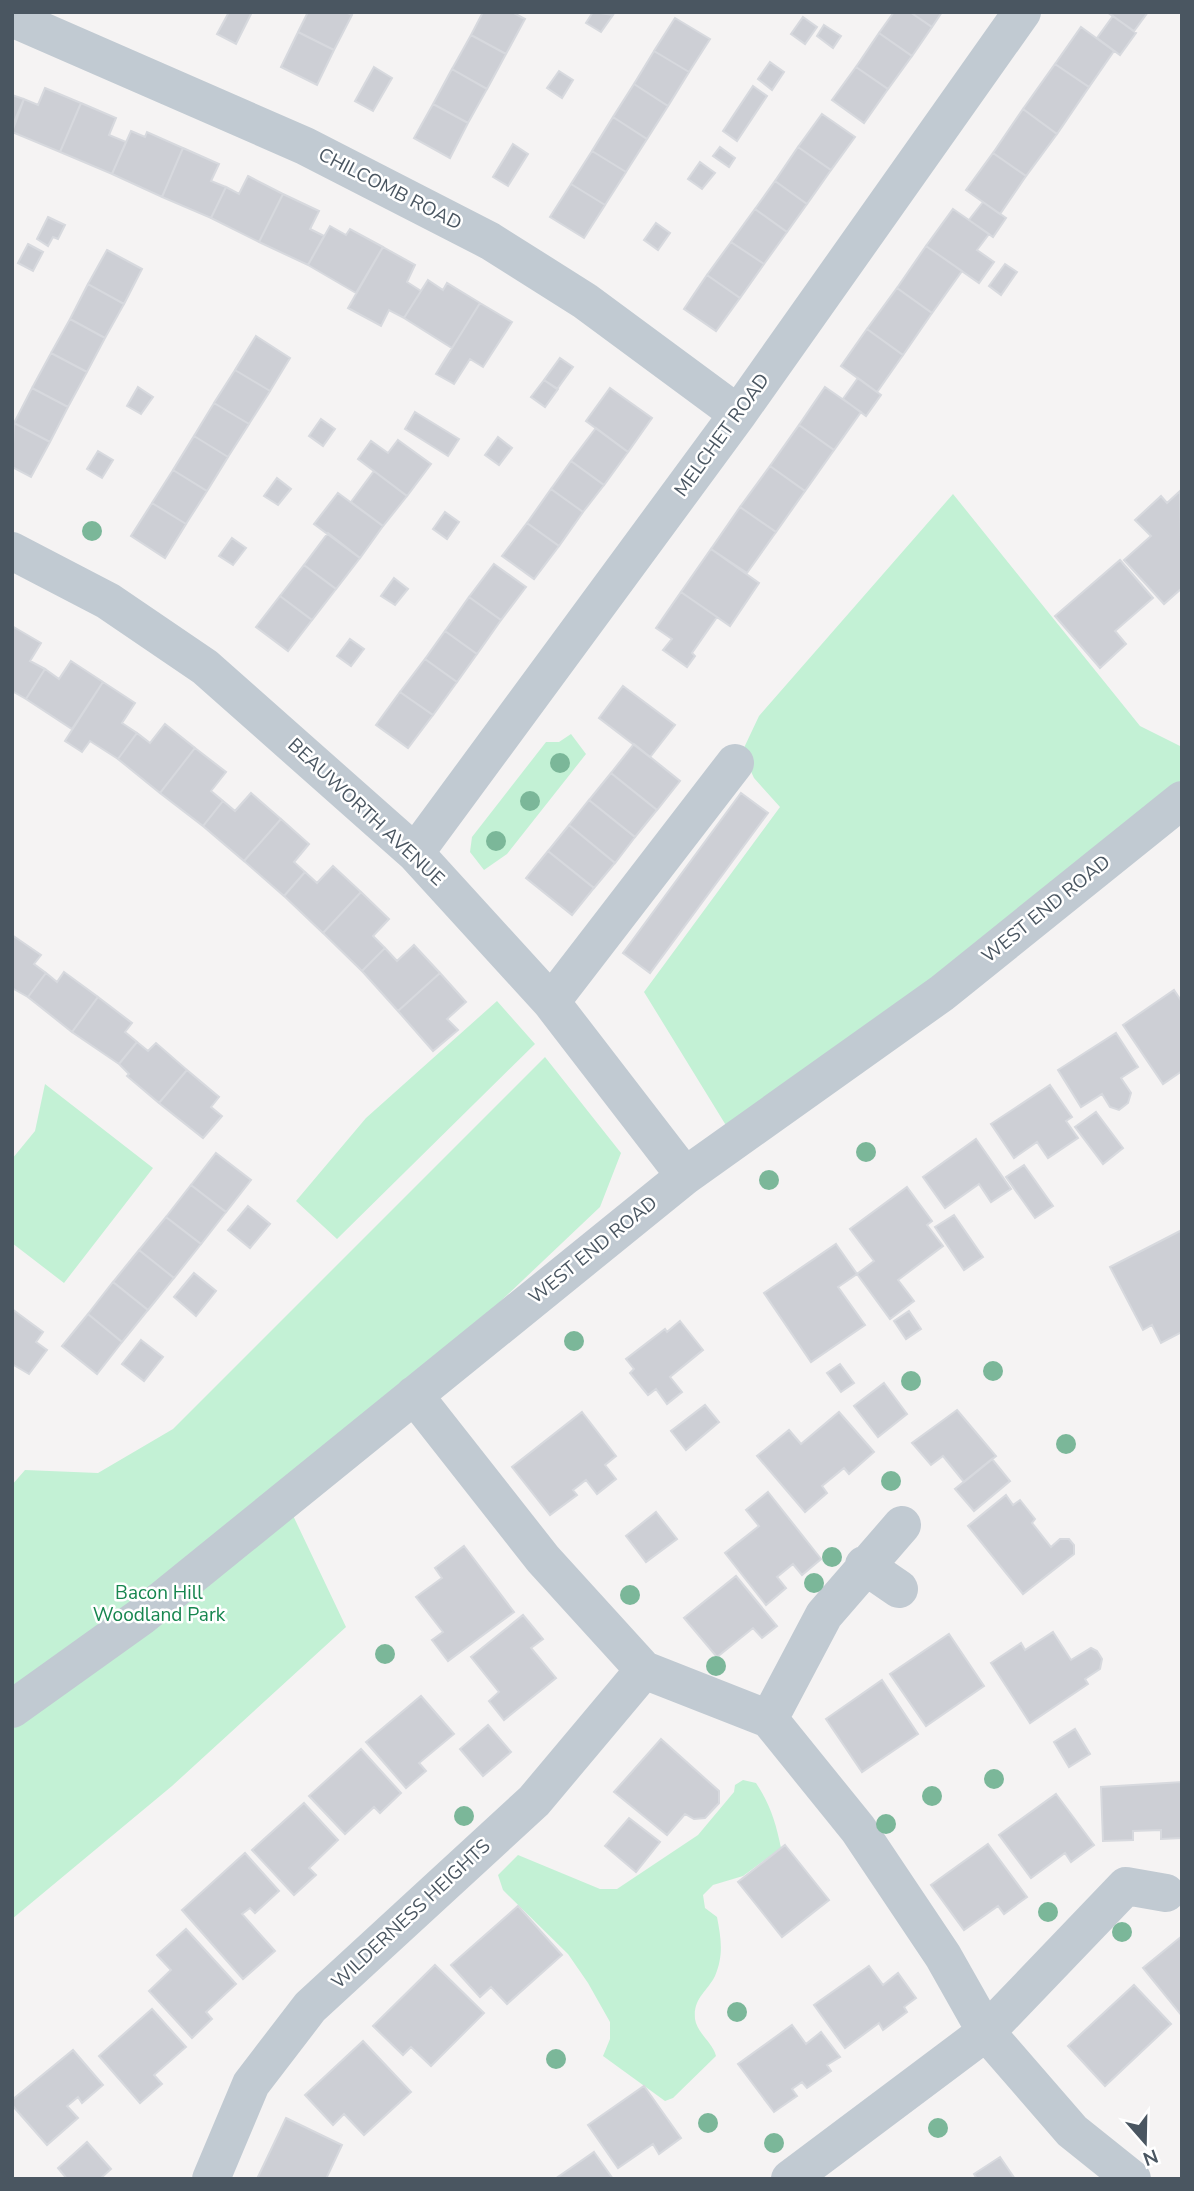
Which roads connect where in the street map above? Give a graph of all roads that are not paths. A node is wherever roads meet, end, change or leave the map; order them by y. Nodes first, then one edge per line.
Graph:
1 (1022, 12) edge
2 (12, 18) edge
3 (738, 414) junction
4 (12, 551) edge
5 (735, 763) dead end
6 (1182, 800) edge
7 (415, 853) junction
8 (551, 1002) junction
9 (685, 1176) junction
10 (414, 1395) junction
11 (902, 1525) dead end
12 (864, 1565) junction
13 (899, 1590) dead end
14 (644, 1670) junction
15 (12, 1709) edge
16 (769, 1719) junction
17 (1166, 1893) dead end
18 (986, 2032) junction
19 (211, 2179) edge
20 (790, 2179) edge
21 (1132, 2179) edge

1 - 3 street, MELCHET ROAD
2 - 3 street, CHILCOMB ROAD
3 - 7 street, MELCHET ROAD
4 - 7 street, BEAUWORTH AVENUE
5 - 8 street
6 - 9 street, WEST END ROAD
7 - 8 street, BEAUWORTH AVENUE
8 - 9 street, BEAUWORTH AVENUE
9 - 10 street, WEST END ROAD
10 - 14 street
10 - 15 street, WEST END ROAD
11 - 12 street
12 - 13 street
12 - 16 street
14 - 16 street
14 - 19 street, WILDERNESS HEIGHTS
16 - 18 street
17 - 18 street
18 - 20 street
18 - 21 street

